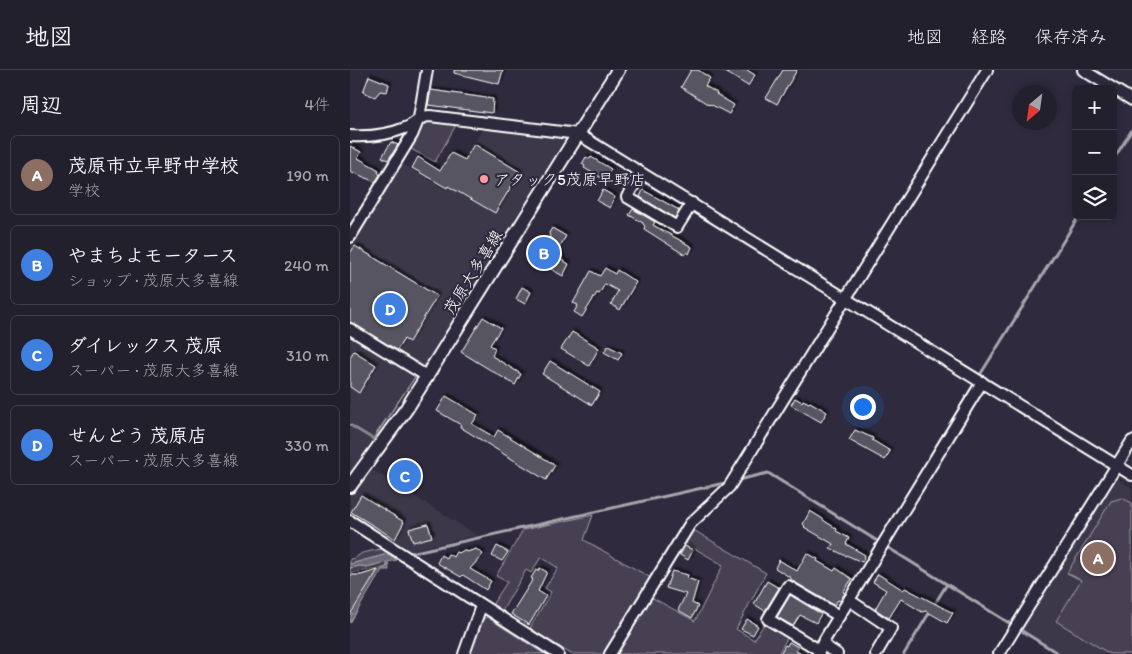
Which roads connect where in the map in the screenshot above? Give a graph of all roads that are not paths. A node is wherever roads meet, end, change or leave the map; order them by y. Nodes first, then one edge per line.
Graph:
1 (427, 70) edge
2 (618, 70) edge
3 (987, 70) edge
4 (1083, 70) edge
5 (1132, 100) edge
6 (419, 118) junction
7 (578, 134) junction
8 (350, 136) edge
9 (641, 173) junction
10 (692, 203) junction
11 (350, 237) edge
12 (846, 298) junction
13 (350, 328) edge
14 (428, 376) junction
15 (982, 382) junction
16 (1132, 441) edge
17 (1117, 466) junction
18 (1132, 475) edge
19 (350, 486) edge
20 (350, 521) edge
21 (849, 600) junction
22 (481, 606) junction
23 (839, 616) junction
24 (820, 650) edge
25 (464, 654) edge
26 (558, 654) edge
27 (610, 654) edge
28 (838, 654) edge
29 (876, 654) edge
30 (999, 654) edge

1 - 6 street
2 - 7 main road, 茂原大多喜線
3 - 12 street
4 - 5 street
6 - 7 street
6 - 8 street
6 - 11 street
7 - 9 street
7 - 14 main road, 茂原大多喜線
9 - 10 street
9 - 10 street
10 - 12 street
12 - 15 street
12 - 27 street
13 - 14 street
14 - 19 main road, 茂原大多喜線
15 - 17 street
15 - 21 street
16 - 17 street
17 - 18 street
17 - 30 street
20 - 22 street
21 - 23 street
21 - 29 street
22 - 25 street
22 - 26 street
23 - 24 street
23 - 24 street
24 - 28 street

